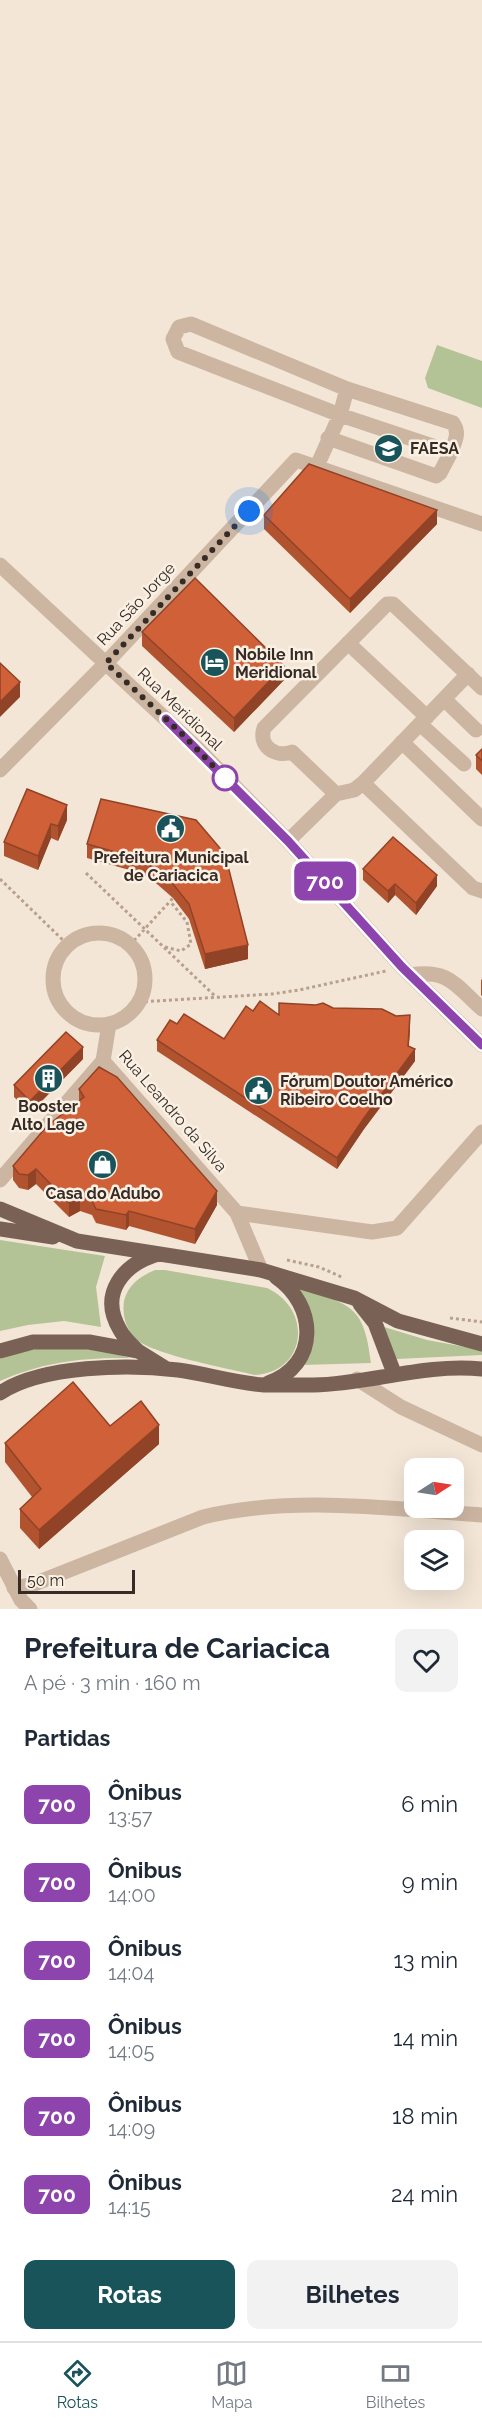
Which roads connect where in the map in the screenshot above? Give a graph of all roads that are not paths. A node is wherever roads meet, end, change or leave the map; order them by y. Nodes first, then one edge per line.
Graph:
1 (347, 389) junction
2 (340, 415) junction
3 (328, 438) junction
4 (451, 452) junction
5 (317, 466) junction
6 (482, 525) edge
7 (0, 565) edge
8 (348, 643) junction
9 (106, 663) junction
10 (468, 674) junction
11 (482, 688) edge
12 (444, 699) junction
13 (423, 720) junction
14 (476, 730) dead end
15 (402, 742) junction
16 (464, 764) dead end
17 (0, 770) edge
18 (363, 783) junction
19 (336, 794) junction
20 (482, 819) edge
21 (288, 841) junction
22 (482, 891) edge
23 (406, 971) junction
24 (482, 1009) edge
25 (109, 1024) junction
26 (480, 1043) edge
27 (482, 1057) edge
28 (103, 1060) junction
29 (482, 1131) edge
30 (0, 1180) edge
31 (0, 1209) edge
32 (237, 1213) junction
33 (0, 1229) edge
34 (77, 1241) junction
35 (161, 1253) junction
36 (261, 1270) junction
37 (354, 1298) junction
38 (482, 1344) edge
39 (0, 1351) edge
40 (138, 1351) junction
41 (167, 1369) junction
42 (482, 1369) edge
43 (394, 1373) junction
44 (357, 1379) junction
45 (262, 1384) junction
46 (0, 1393) edge
47 (482, 1445) edge
48 (482, 1515) edge
49 (0, 1559) edge
50 (14, 1588) junction
51 (30, 1609) edge

1 - 2 street
1 - 2 street
1 - 4 street
2 - 3 street
2 - 4 street
3 - 4 street
3 - 5 street
5 - 6 street
5 - 9 street, Rua São Jorge
7 - 9 street, Rua Meridional
8 - 10 street
8 - 13 street
8 - 19 street
9 - 17 street, Rua São Jorge
9 - 21 street, Rua Meridional
10 - 11 street
10 - 12 street
12 - 13 street
12 - 14 street
13 - 15 street
13 - 16 street
15 - 18 street
15 - 20 street
18 - 19 street
18 - 22 street
19 - 21 street
21 - 23 street, Rua Meridional
23 - 24 street
23 - 26 street, Rua Meridional
25 - 25 street
25 - 28 street, Rua Leandro da Silva
26 - 27 street
28 - 30 street
28 - 32 street, Rua Leandro da Silva
29 - 32 street
31 - 34 main road
32 - 36 street, Rua Leandro da Silva
33 - 34 main road
34 - 35 main road
35 - 36 main road
35 - 40 main road
36 - 37 main road
36 - 45 main road
37 - 38 main road
37 - 43 main road
39 - 40 main road
40 - 41 main road
41 - 45 main road
41 - 46 main road
42 - 43 main road
43 - 44 main road
44 - 45 main road
44 - 47 street
48 - 50 street
49 - 50 street
50 - 51 street

